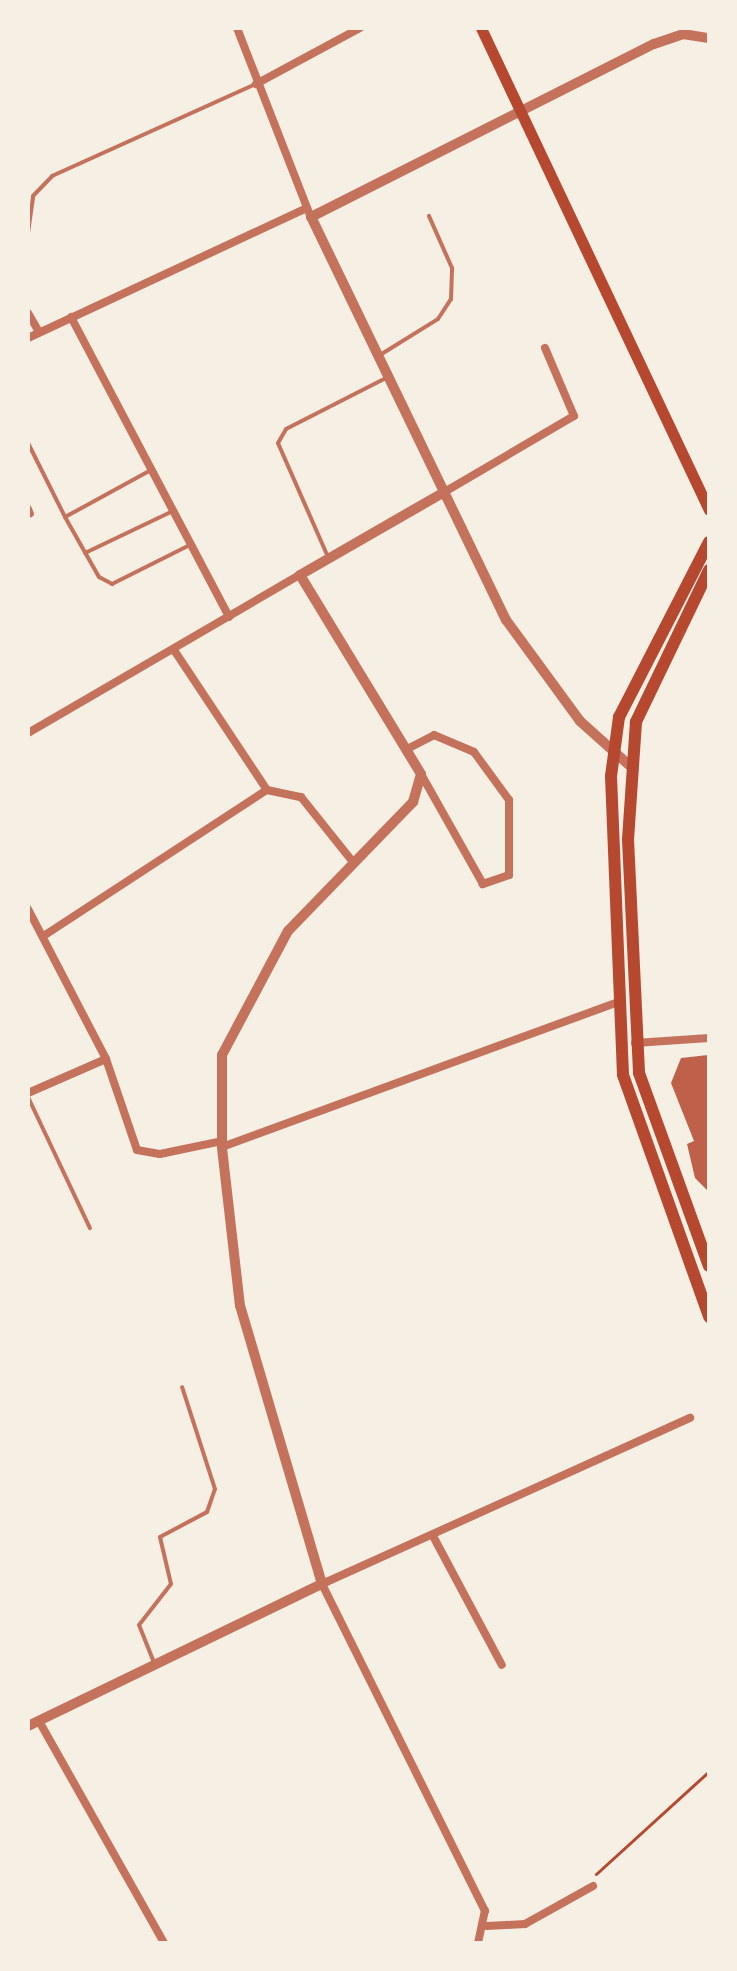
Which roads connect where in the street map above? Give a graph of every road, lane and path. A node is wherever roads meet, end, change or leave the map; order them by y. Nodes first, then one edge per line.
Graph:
1 (237, 28) edge
2 (360, 28) edge
3 (485, 29) edge
4 (695, 31) edge
5 (709, 38) edge
6 (256, 84) junction
7 (521, 108) junction
8 (309, 213) junction
9 (429, 216) dead end
10 (28, 233) edge
11 (28, 313) edge
12 (71, 317) junction
13 (39, 332) junction
14 (28, 338) edge
15 (545, 348) dead end
16 (374, 358) junction
17 (384, 379) junction
18 (28, 443) edge
19 (151, 470) junction
20 (441, 494) junction
21 (709, 510) edge
22 (173, 511) junction
23 (65, 517) junction
24 (709, 542) edge
25 (191, 545) junction
26 (85, 553) junction
27 (328, 557) junction
28 (709, 570) edge
29 (300, 575) junction
30 (229, 617) junction
31 (174, 650) junction
32 (28, 733) edge
33 (409, 748) junction
34 (612, 756) junction
35 (629, 765) junction
36 (421, 774) junction
37 (267, 790) junction
38 (352, 861) junction
39 (28, 909) edge
40 (45, 935) junction
41 (615, 1003) junction
42 (709, 1038) edge
43 (635, 1043) junction
44 (106, 1059) junction
45 (28, 1095) edge
46 (222, 1144) junction
47 (90, 1228) dead end
48 (709, 1266) edge
49 (709, 1317) edge
50 (182, 1387) dead end
51 (690, 1418) dead end
52 (433, 1536) junction
53 (322, 1584) junction
54 (155, 1665) junction
55 (502, 1665) dead end
56 (39, 1721) junction
57 (28, 1726) edge
58 (709, 1771) edge
59 (593, 1886) joint
60 (487, 1926) junction
61 (164, 1943) edge
62 (478, 1943) edge

1 - 6 street
2 - 6 street
3 - 7 main road
4 - 5 street
4 - 7 street
6 - 8 street
6 - 10 lane
7 - 8 street
7 - 21 main road
8 - 12 street
8 - 16 street
9 - 16 lane
11 - 13 street
12 - 13 street
12 - 19 street
13 - 14 street
15 - 20 street
16 - 17 street
17 - 20 street
17 - 27 lane
18 - 23 lane
19 - 22 street
19 - 23 lane
20 - 27 street
20 - 34 street
22 - 25 street
22 - 26 lane
23 - 26 lane
24 - 34 main road
25 - 26 lane
25 - 30 street
27 - 29 street
28 - 35 main road
29 - 30 street
29 - 33 street
30 - 31 street
31 - 32 street
31 - 37 street
33 - 36 street
33 - 36 street
34 - 35 street
34 - 41 main road
35 - 43 main road
36 - 38 street
37 - 38 street
37 - 40 street
38 - 46 street
39 - 40 street
40 - 44 street
41 - 46 street
41 - 49 main road
42 - 43 street
43 - 48 main road
44 - 45 street
44 - 46 street
45 - 47 lane
46 - 53 street
50 - 54 lane
51 - 52 street
52 - 53 street
52 - 55 street
53 - 54 street
53 - 60 street
54 - 56 street
56 - 57 street
56 - 61 street
58 - 59 path
59 - 60 street
60 - 62 street

